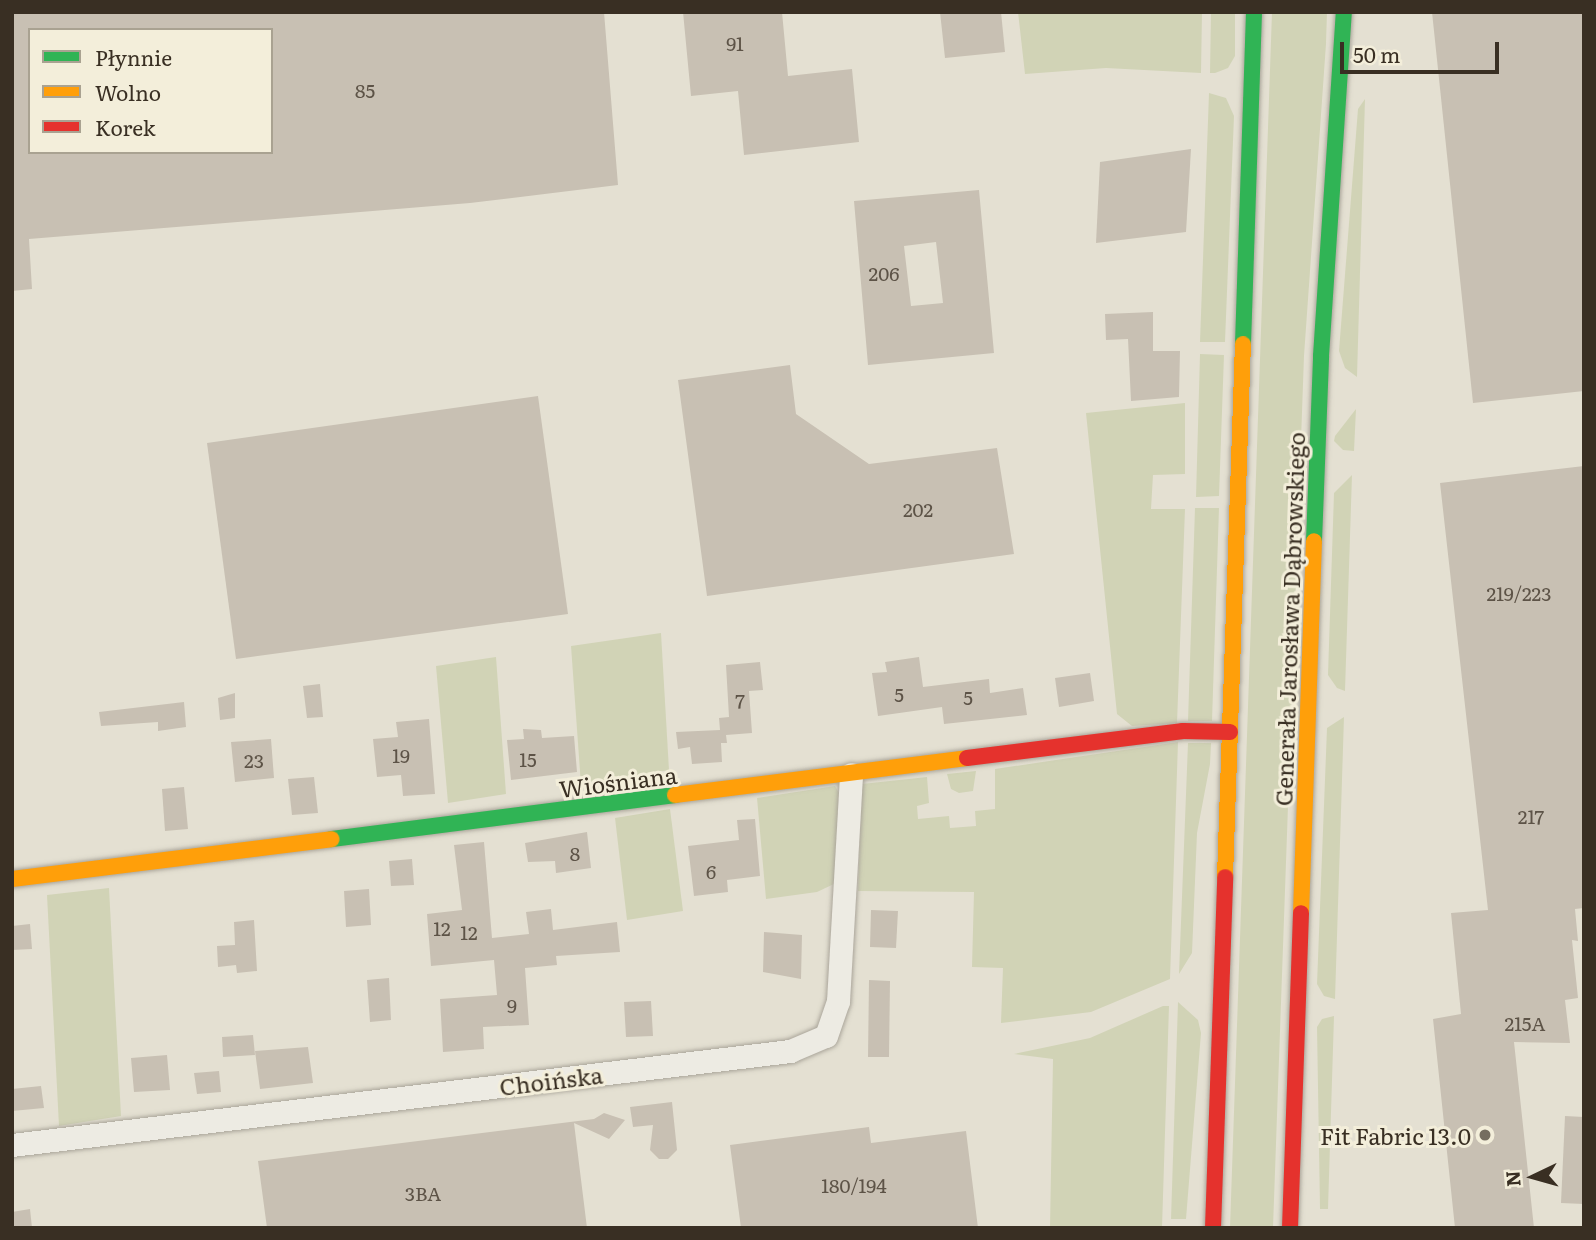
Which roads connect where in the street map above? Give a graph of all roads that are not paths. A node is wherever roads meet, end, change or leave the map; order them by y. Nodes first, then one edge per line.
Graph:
1 (1254, 12) edge
2 (1344, 12) edge
3 (1230, 732) junction
4 (851, 774) junction
5 (12, 879) edge
6 (12, 1145) edge
7 (1213, 1228) edge
8 (1290, 1228) edge

1 - 3 main road
2 - 8 main road, Generała Jarosława Dąbrowskiego
3 - 4 main road, Wiośniana
3 - 7 main road
4 - 5 main road, Wiośniana
4 - 6 street, Choińska

